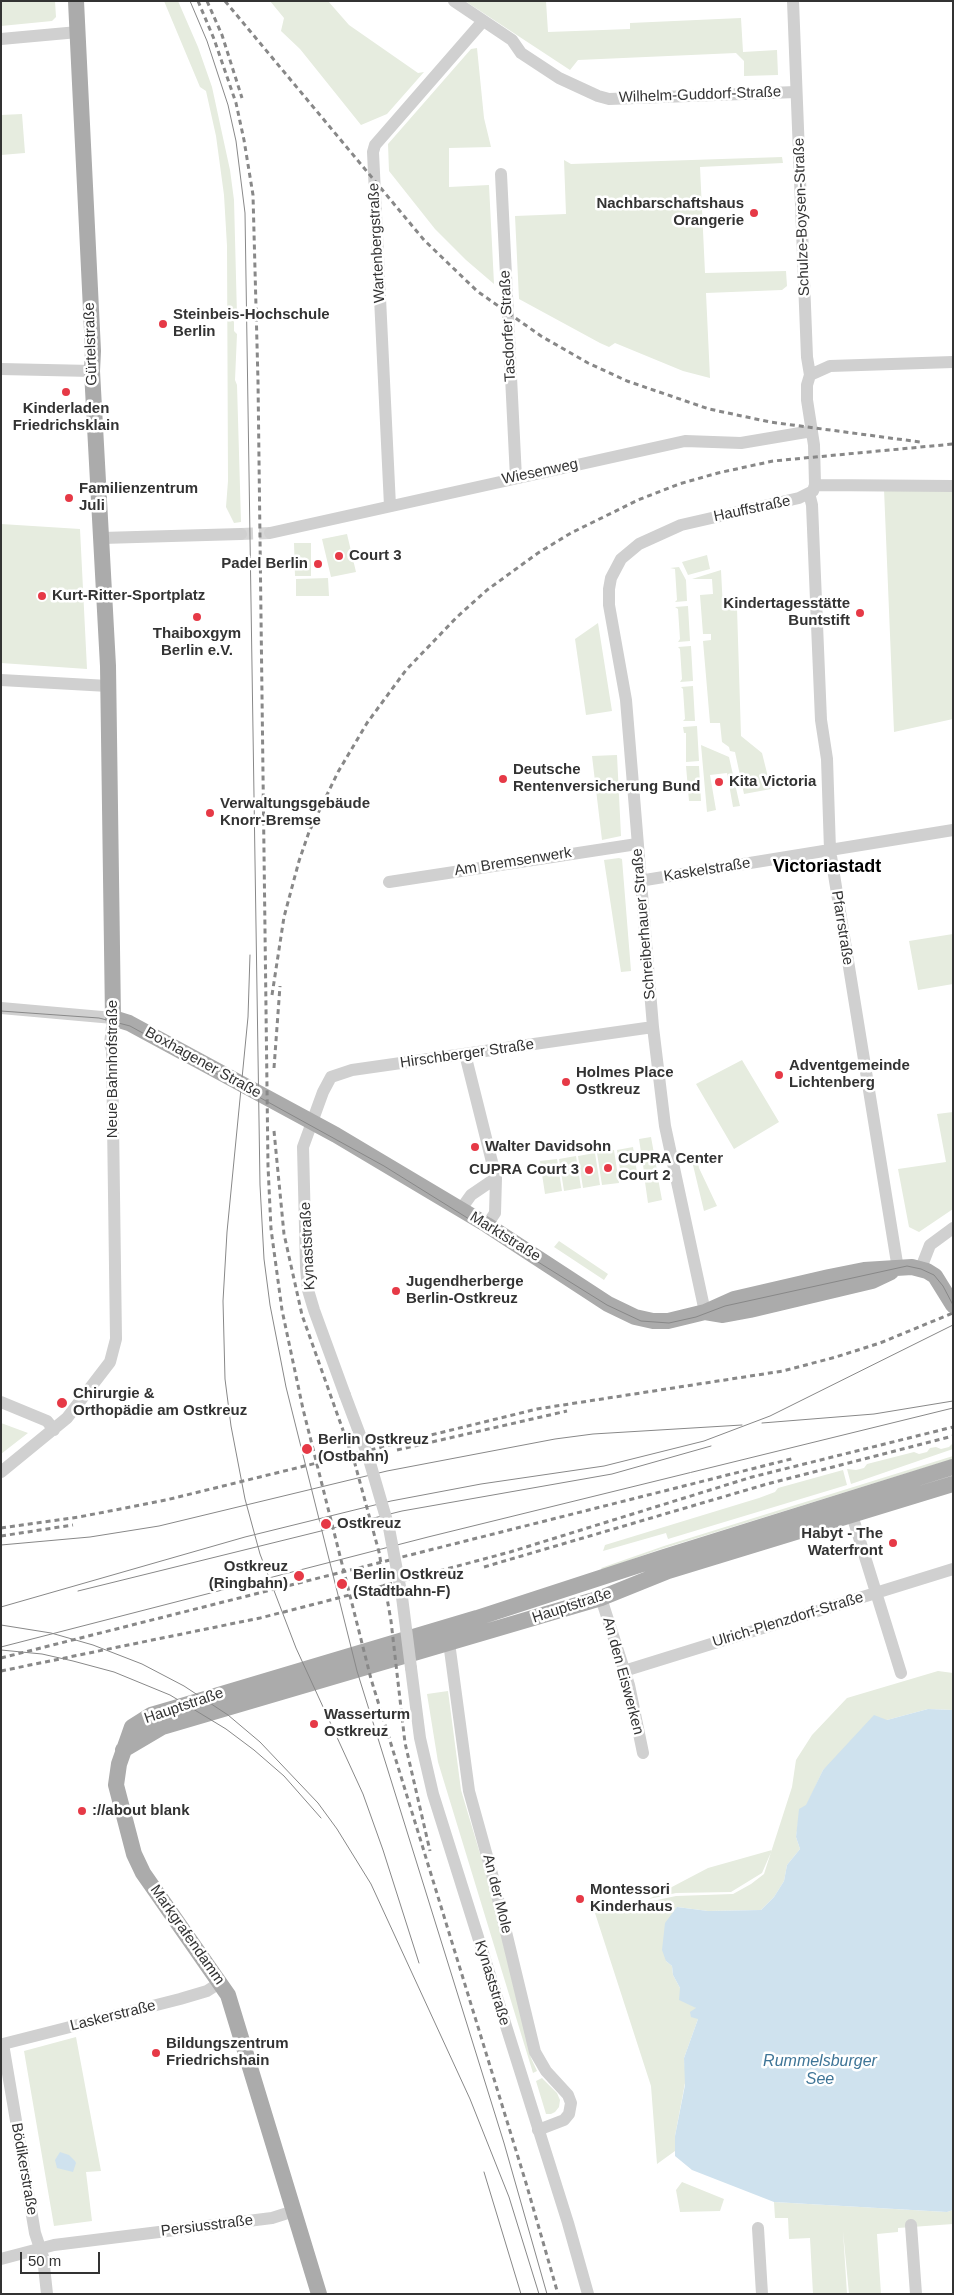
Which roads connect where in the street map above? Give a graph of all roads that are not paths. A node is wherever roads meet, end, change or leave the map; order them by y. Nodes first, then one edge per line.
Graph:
1 (76, 1) edge
2 (454, 1) edge
3 (793, 1) edge
4 (482, 21) junction
5 (78, 32) junction
6 (1, 40) edge
7 (796, 92) junction
8 (501, 174) dead end
9 (953, 362) edge
10 (1, 369) edge
11 (92, 371) junction
12 (810, 375) junction
13 (812, 431) junction
14 (516, 478) junction
15 (953, 486) edge
16 (812, 489) junction
17 (390, 506) junction
18 (270, 533) tunnel mouth
19 (241, 534) tunnel mouth
20 (102, 538) junction
21 (639, 544) joint
22 (1, 680) edge
23 (108, 686) junction
24 (953, 830) edge
25 (637, 844) junction
26 (830, 850) junction
27 (639, 880) junction
28 (389, 882) dead end
29 (1, 1008) edge
30 (113, 1018) junction
31 (653, 1027) junction
32 (465, 1054) junction
33 (312, 1122) junction
34 (496, 1178) junction
35 (461, 1209) junction
36 (487, 1225) junction
37 (953, 1228) edge
38 (921, 1268) junction
39 (898, 1270) junction
40 (953, 1305) edge
41 (705, 1312) junction
42 (1, 1402) edge
43 (54, 1430) junction
44 (953, 1467) edge
45 (1, 1472) edge
46 (953, 1484) edge
47 (852, 1515) junction
48 (953, 1569) edge
49 (596, 1580) junction
50 (876, 1592) junction
51 (601, 1598) junction
52 (447, 1627) junction
53 (449, 1644) junction
54 (624, 1671) junction
55 (901, 1673) dead end
56 (124, 1750) junction
57 (643, 1753) dead end
58 (221, 1982) junction
59 (3, 2044) joint
60 (538, 2130) junction
61 (294, 2211) junction
62 (911, 2225) dead end
63 (758, 2228) dead end
64 (40, 2248) junction
65 (1, 2259) edge
66 (47, 2294) edge
67 (319, 2294) edge
68 (588, 2294) edge
69 (762, 2294) edge
70 (916, 2294) edge

1 - 5 main road, Gürtelstraße
2 - 4 street, Wilhelm-Guddorf-Straße
3 - 7 street, Schulze-Boysen-Straße
4 - 7 street, Wilhelm-Guddorf-Straße
4 - 17 street, Wartenbergstraße
5 - 6 street
5 - 11 main road, Gürtelstraße
7 - 12 street, Schulze-Boysen-Straße
8 - 14 street, Tasdorfer Straße
9 - 12 street
10 - 11 street
11 - 20 main road, Gürtelstraße
12 - 13 street, Schulze-Boysen-Straße
13 - 14 street, Wiesenweg
13 - 16 street, Pfarrstraße
14 - 17 street, Wiesenweg
15 - 16 street, Hauffstraße
16 - 21 street, Hauffstraße
16 - 26 street, Pfarrstraße
17 - 18 street, Wiesenweg
19 - 20 street
20 - 23 main road, Gürtelstraße
21 - 25 street, Schreiberhauer Straße
22 - 23 street
23 - 30 main road, Neue Bahnhofstraße
24 - 26 street, Kaskelstraße
25 - 27 street, Schreiberhauer Straße
25 - 28 street, Am Bremsenwerk
26 - 27 street, Kaskelstraße
26 - 39 street, Pfarrstraße
27 - 31 street, Schreiberhauer Straße
29 - 30 street, Boxhagener Straße
30 - 33 main road, Boxhagener Straße
30 - 43 street, Neue Bahnhofstraße
31 - 32 street, Hirschberger Straße
31 - 41 street, Schreiberhauer Straße
32 - 33 street, Hirschberger Straße
32 - 34 street
33 - 35 main road, Marktstraße
33 - 60 street, Kynaststraße, bridge
34 - 35 street
34 - 36 street
35 - 36 main road, Marktstraße
36 - 41 main road, Marktstraße
37 - 38 street
38 - 39 main road, Marktstraße
38 - 40 main road
39 - 41 main road, Marktstraße
42 - 43 street
43 - 45 street, Neue Bahnhofstraße
44 - 49 main road, Hauptstraße
46 - 47 main road, Hauptstraße
47 - 50 street
47 - 51 main road, Hauptstraße
48 - 50 street, Ulrich-Plenzdorf-Straße
49 - 51 main road
49 - 52 main road, Hauptstraße
50 - 54 street, Ulrich-Plenzdorf-Straße
50 - 55 street
51 - 53 main road, Hauptstraße
51 - 54 street, An den Eiswerken
52 - 53 street, An der Mole
52 - 56 main road, Hauptstraße
53 - 56 main road, Hauptstraße
53 - 60 street, An der Mole
54 - 57 street, An den Eiswerken
56 - 58 main road, Markgrafendamm
58 - 59 street, Laskerstraße
58 - 61 main road, Markgrafendamm
59 - 64 street, Bödikerstraße
60 - 68 street, Kynaststraße
61 - 64 street, Persiusstraße
61 - 67 main road, Markgrafendamm
62 - 70 street
63 - 69 street
64 - 65 street, Persiusstraße
64 - 66 street, Bödikerstraße

